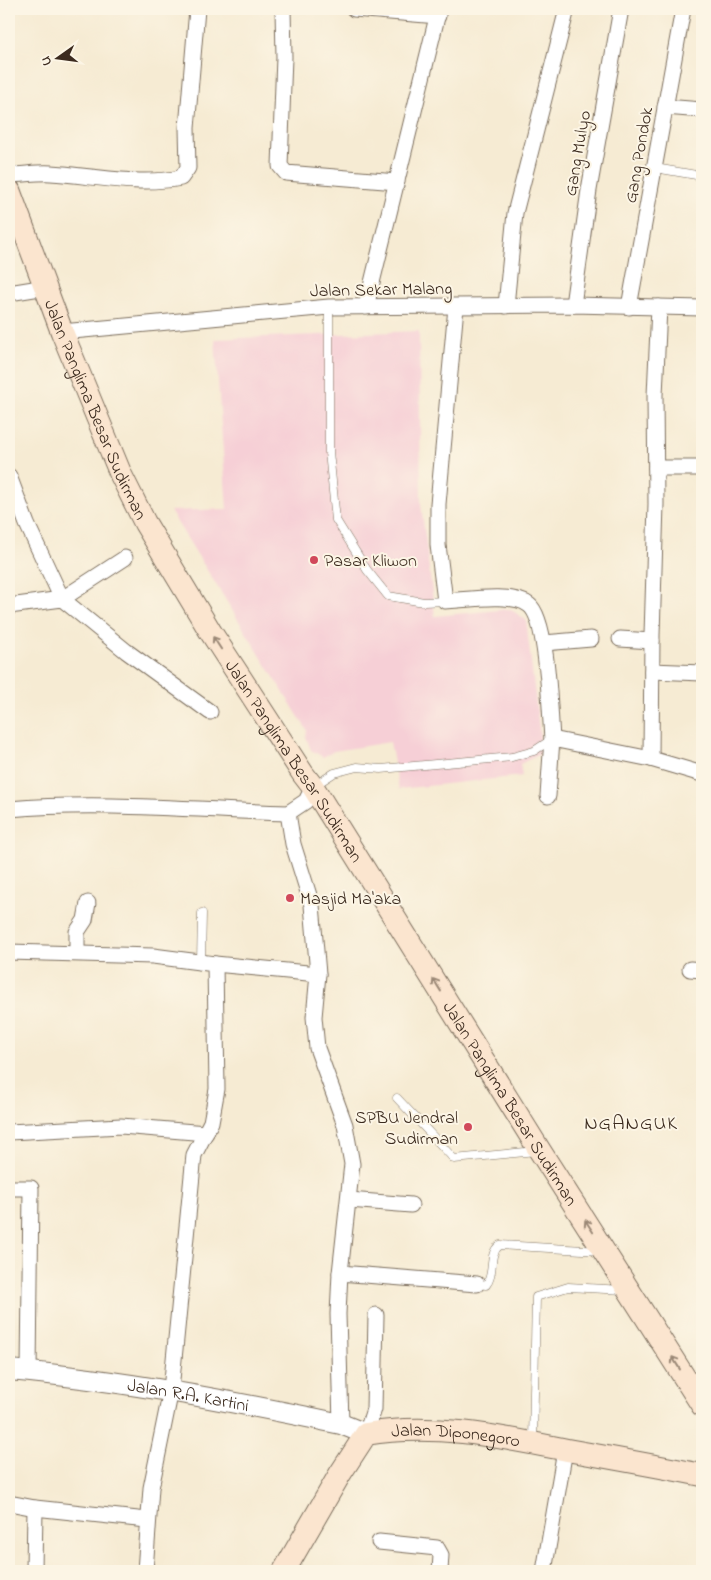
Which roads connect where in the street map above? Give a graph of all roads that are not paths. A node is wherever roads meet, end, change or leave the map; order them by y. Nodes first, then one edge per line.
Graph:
1 (197, 9) edge
2 (283, 9) edge
3 (354, 9) edge
4 (567, 9) edge
5 (621, 9) edge
6 (683, 9) edge
7 (438, 12) edge
8 (665, 107) junction
9 (702, 110) edge
10 (655, 168) junction
11 (9, 176) edge
12 (702, 176) edge
13 (397, 182) junction
14 (9, 190) edge
15 (46, 287) junction
16 (9, 293) edge
17 (573, 305) junction
18 (506, 306) junction
19 (329, 307) junction
20 (366, 307) junction
21 (456, 307) junction
22 (629, 307) junction
23 (659, 307) junction
24 (702, 308) edge
25 (62, 332) junction
26 (656, 468) junction
27 (702, 468) edge
28 (9, 476) edge
29 (125, 558) dead end
30 (62, 599) junction
31 (445, 601) junction
32 (9, 606) edge
33 (591, 638) dead end
34 (620, 639) dead end
35 (652, 641) junction
36 (544, 643) junction
37 (652, 671) junction
38 (702, 673) edge
39 (210, 712) dead end
40 (552, 740) junction
41 (651, 759) junction
42 (702, 774) edge
43 (314, 787) junction
44 (548, 796) dead end
45 (9, 809) edge
46 (288, 813) junction
47 (88, 903) dead end
48 (202, 913) dead end
49 (9, 952) edge
50 (77, 952) junction
51 (208, 963) junction
52 (318, 974) junction
53 (397, 1098) dead end
54 (9, 1132) edge
55 (206, 1133) junction
56 (540, 1151) junction
57 (9, 1188) edge
58 (349, 1200) junction
59 (411, 1206) dead end
60 (605, 1251) junction
61 (340, 1273) junction
62 (477, 1284) joint
63 (630, 1290) junction
64 (376, 1315) dead end
65 (9, 1370) edge
66 (29, 1372) junction
67 (171, 1390) junction
68 (702, 1405) edge
69 (341, 1424) junction
70 (366, 1434) junction
71 (533, 1443) junction
72 (565, 1450) junction
73 (702, 1475) edge
74 (9, 1503) edge
75 (35, 1508) junction
76 (147, 1520) junction
77 (379, 1542) dead end
78 (34, 1571) edge
79 (145, 1571) edge
80 (284, 1571) edge
81 (440, 1571) edge
82 (544, 1571) edge

1 - 11 street
2 - 13 street
3 - 7 street
4 - 18 street
5 - 17 street, Gang Mulyo
6 - 8 street, Gang Pondok
7 - 13 street
8 - 9 street
8 - 10 street, Gang Pondok
10 - 12 lane
10 - 22 street, Gang Pondok
13 - 20 street
14 - 15 main road, Jalan Panglima Besar Sudirman
15 - 16 street
15 - 25 main road, Jalan Panglima Besar Sudirman
17 - 18 street, Jalan Sekar Malang
17 - 22 street, Jalan Sekar Malang
18 - 21 street, Jalan Sekar Malang
19 - 20 street, Jalan Sekar Malang
19 - 25 street, Jalan Sekar Malang
19 - 31 lane
20 - 21 street, Jalan Sekar Malang
21 - 31 street
22 - 23 street, Jalan Sekar Malang
23 - 24 street, Jalan Sekar Malang
23 - 26 street
43 -> 25 main road, Jalan Panglima Besar Sudirman
26 - 27 street
26 - 35 street
28 - 30 street
29 - 30 street
30 - 32 street
30 - 39 street
31 - 36 street
33 - 36 street
34 - 35 street
35 - 37 street
36 - 40 street
37 - 38 street
37 - 41 street
40 - 41 street
40 - 43 lane
40 - 44 street
41 - 42 street
43 - 46 street
56 -> 43 main road, Jalan Panglima Besar Sudirman
45 - 46 street
46 - 52 street
47 - 50 street
48 - 51 lane
49 - 50 street
50 - 51 street
51 - 52 street
51 - 55 street
52 - 58 street
53 - 56 lane
54 - 55 street
55 - 67 street
60 -> 56 main road, Jalan Panglima Besar Sudirman
57 - 66 street
58 - 59 street
58 - 61 street
60 - 62 lane
60 - 63 main road, Jalan Panglima Besar Sudirman
61 - 62 street
61 - 69 street
68 -> 63 main road, Jalan Panglima Besar Sudirman
63 - 71 lane
64 - 70 street
65 - 66 street, Jalan R.A. Kartini
66 - 67 street, Jalan R.A. Kartini
67 - 69 street, Jalan R.A. Kartini
67 - 76 street
69 - 70 street, Jalan R.A. Kartini
70 - 71 main road, Jalan Diponegoro
70 - 80 main road, Jalan Diponegoro
71 - 72 main road, Jalan Diponegoro
72 - 73 main road, Jalan Diponegoro
72 - 82 street
74 - 75 street
75 - 76 street
75 - 78 street
76 - 79 street
77 - 81 street

